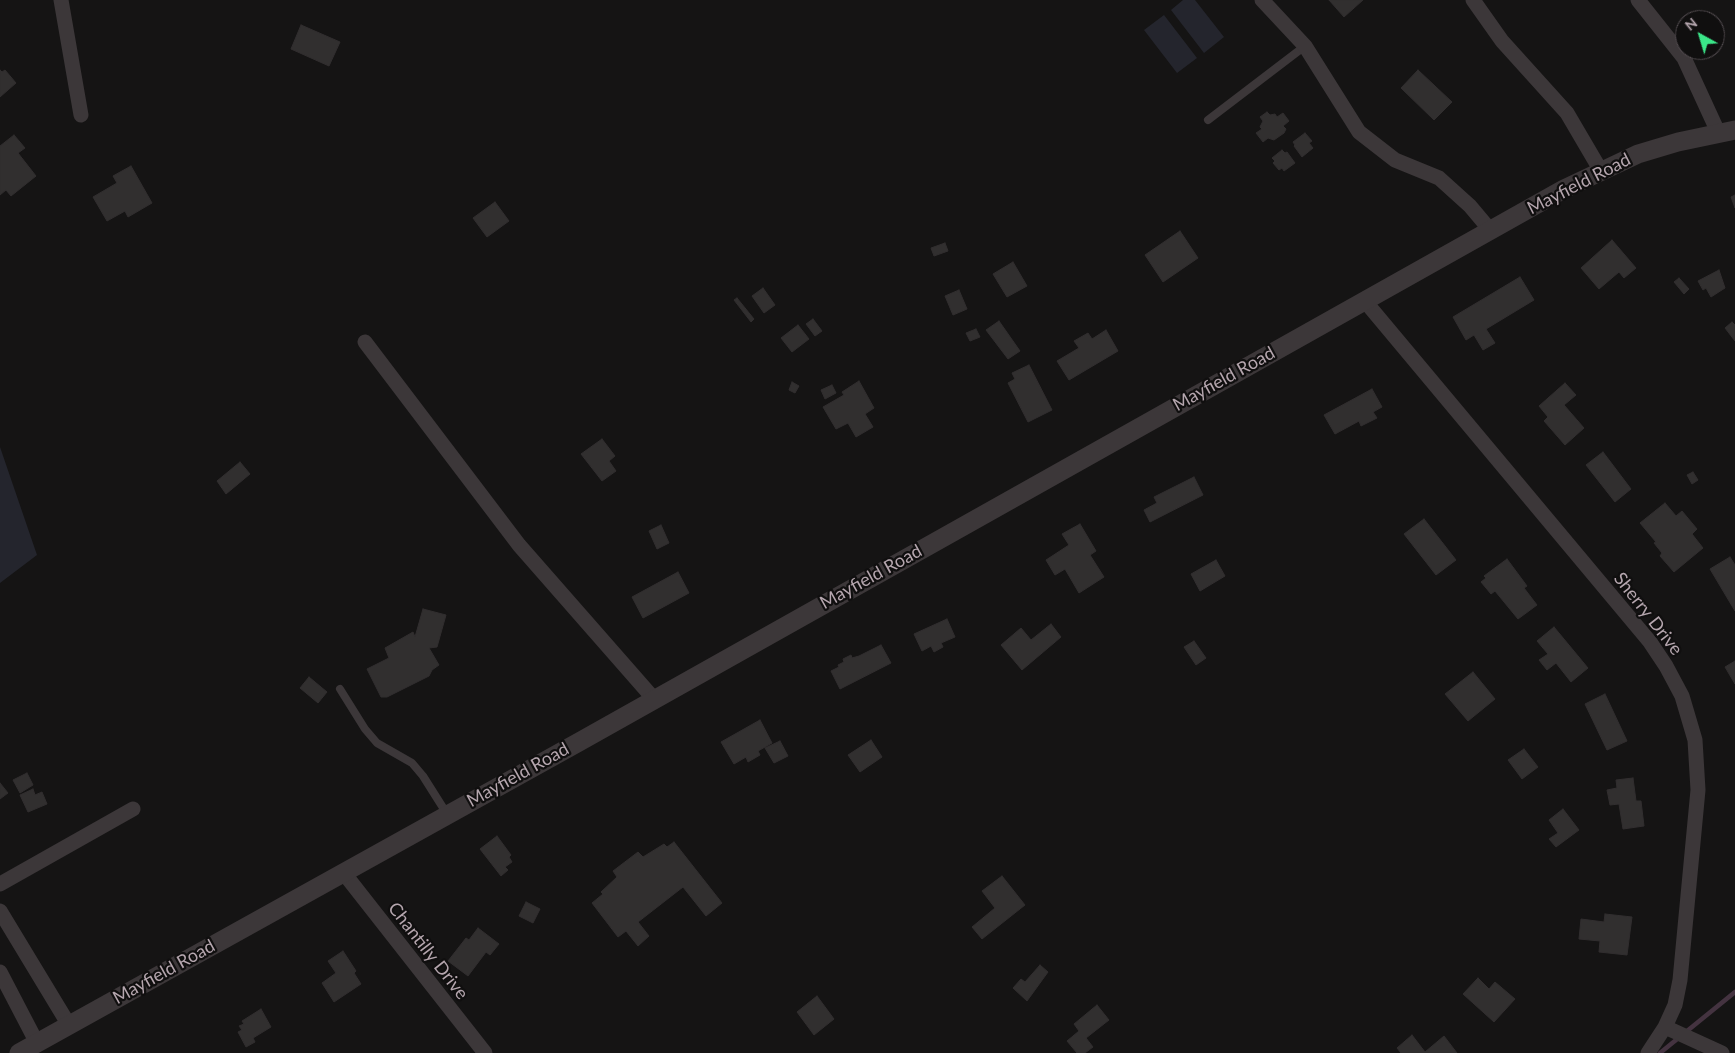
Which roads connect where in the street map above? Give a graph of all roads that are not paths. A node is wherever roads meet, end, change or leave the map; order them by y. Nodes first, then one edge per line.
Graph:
1 (60, 0) edge
2 (1262, 0) edge
3 (1473, 0) edge
4 (1638, 0) edge
5 (1306, 46) junction
6 (81, 115) dead end
7 (1208, 120) dead end
8 (1726, 131) edge
9 (1601, 171) junction
10 (1491, 230) junction
11 (1364, 300) junction
12 (366, 342) dead end
13 (340, 689) dead end
14 (654, 699) junction
15 (132, 809) dead end
16 (448, 814) junction
17 (344, 872) junction
18 (0, 884) edge
19 (0, 911) edge
20 (0, 972) edge
21 (69, 1025) junction
22 (1665, 1027) junction
23 (37, 1043) junction
24 (19, 1053) edge
25 (485, 1053) edge
26 (1648, 1053) edge
27 (1722, 1053) edge

1 - 6 street
2 - 5 street
3 - 9 street
4 - 8 street
5 - 7 lane
5 - 10 street
8 - 9 street, Mayfield Road
9 - 10 street, Mayfield Road
10 - 11 street, Mayfield Road
11 - 14 street, Mayfield Road
11 - 22 street, Sherry Drive
12 - 14 street
13 - 16 lane
14 - 16 street, Mayfield Road
15 - 18 street
16 - 17 street, Mayfield Road
17 - 21 street, Mayfield Road
17 - 25 street, Chantilly Drive
19 - 21 street
20 - 23 street
21 - 23 street, Mayfield Road
22 - 26 street, Sherry Drive
22 - 27 street
23 - 24 street, Mayfield Road

